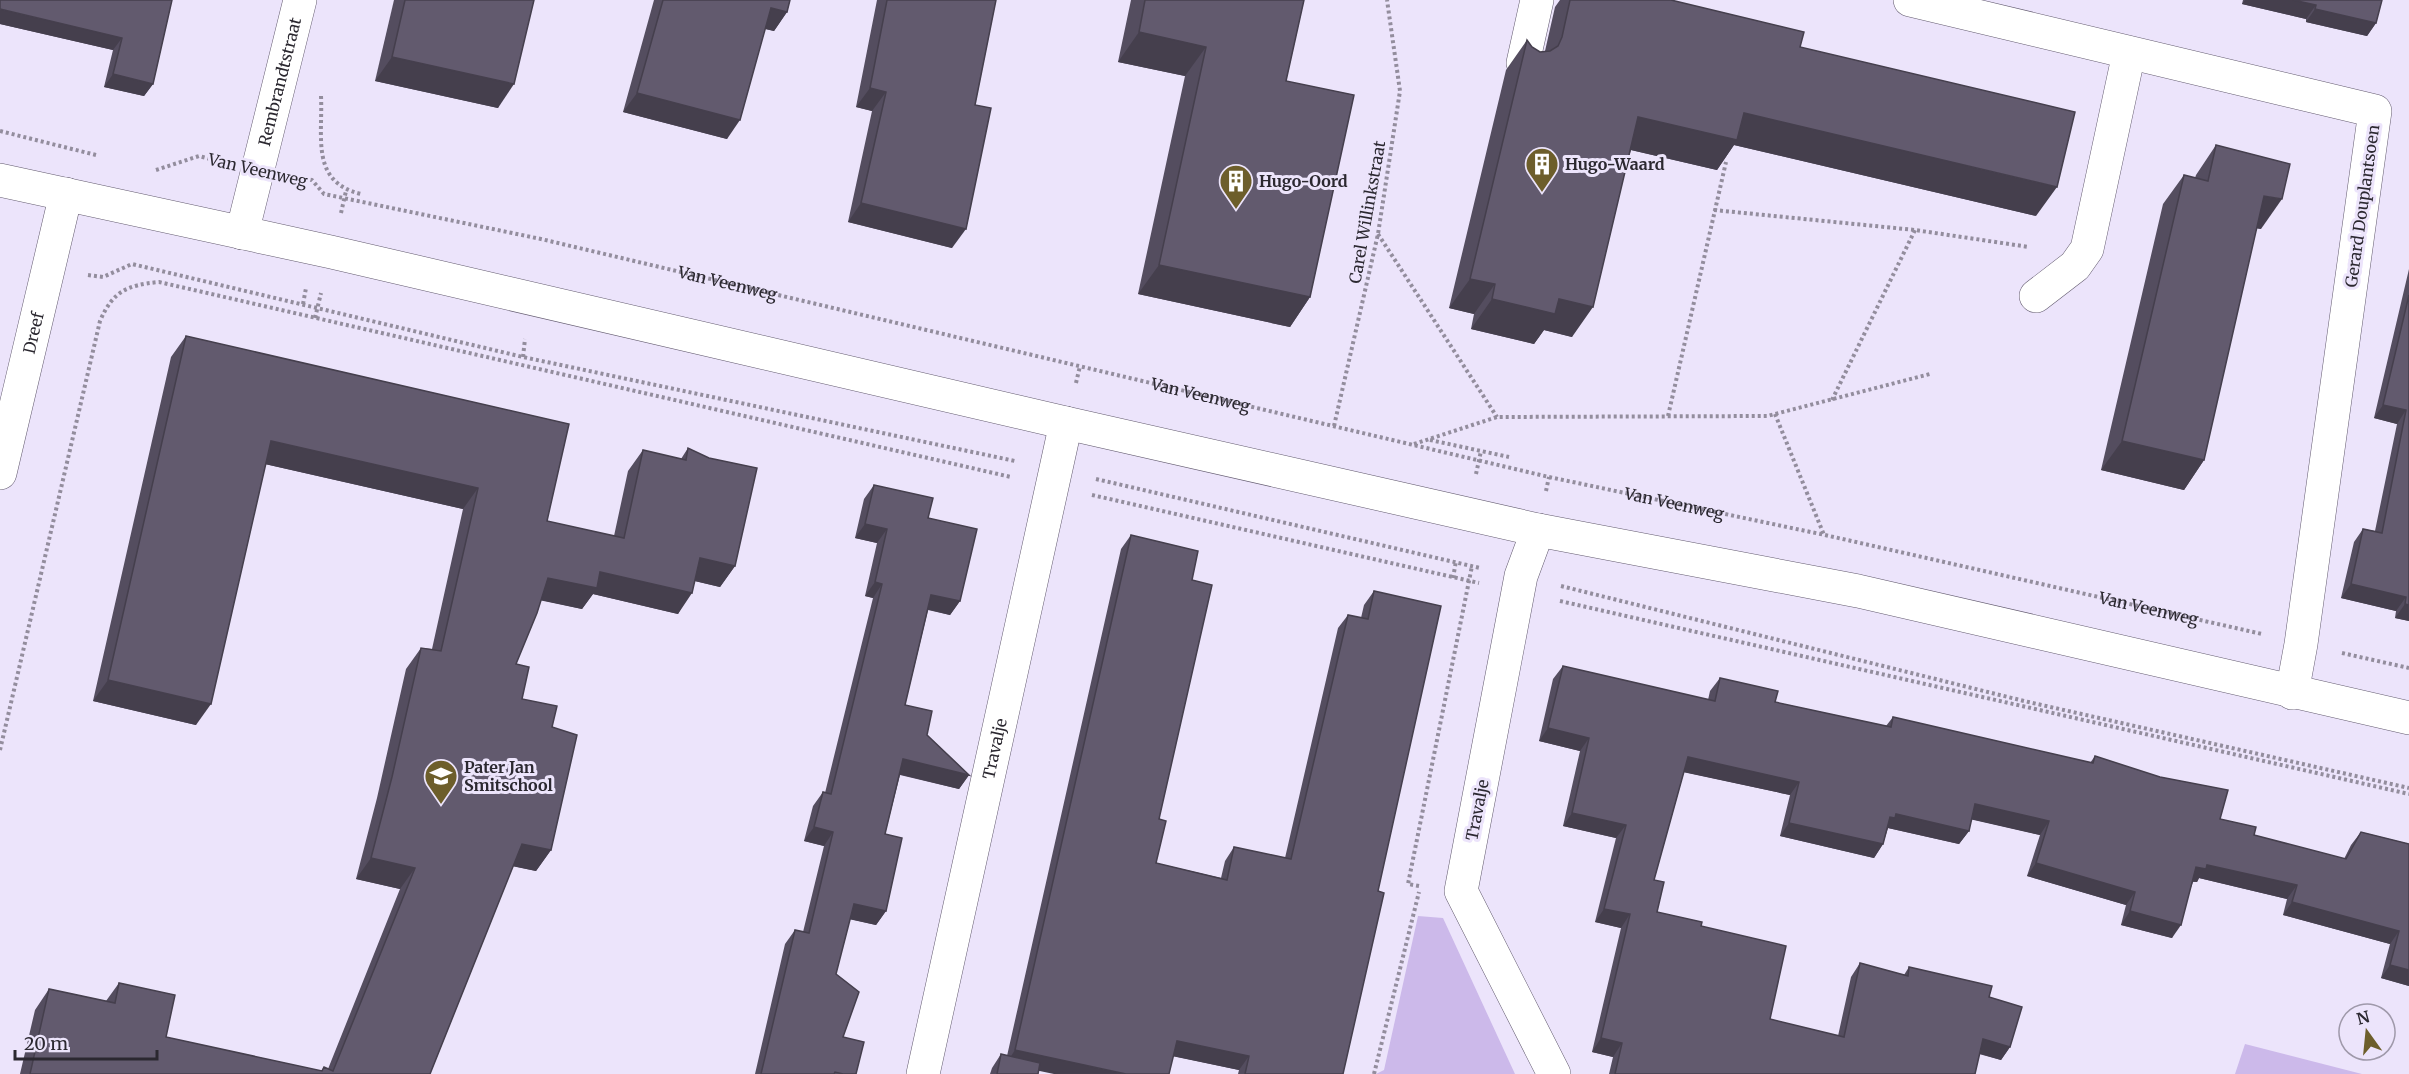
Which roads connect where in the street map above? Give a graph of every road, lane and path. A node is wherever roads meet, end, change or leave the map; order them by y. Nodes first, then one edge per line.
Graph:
1 (300, 0) edge
2 (1387, 0) edge
3 (1537, 0) edge
4 (1910, 0) edge
5 (1993, 9) edge
6 (2129, 53) junction
7 (1523, 63) edge
8 (321, 93) dead end
9 (0, 131) edge
10 (100, 156) dead end
11 (1726, 162) edge
12 (155, 170) dead end
13 (256, 172) junction
14 (0, 180) edge
15 (66, 194) junction
16 (361, 194) dead end
17 (1714, 210) junction
18 (1915, 230) junction
19 (242, 232) junction
20 (1378, 234) junction
21 (2083, 255) junction
22 (48, 269) junction
23 (2036, 296) dead end
24 (1930, 374) dead end
25 (1832, 400) junction
26 (1775, 414) junction
27 (1497, 417) junction
28 (1668, 417) junction
29 (1066, 423) junction
30 (1334, 426) junction
31 (1429, 440) junction
32 (1413, 445) junction
33 (1509, 457) dead end
34 (1057, 470) junction
35 (0, 472) edge
36 (1538, 530) junction
37 (1825, 535) junction
38 (1472, 566) junction
39 (1521, 576) junction
40 (2301, 644) junction
41 (2409, 668) edge
42 (2292, 693) junction
43 (2409, 718) edge
44 (2409, 788) edge
45 (922, 1074) edge
46 (1374, 1074) edge
47 (1554, 1074) edge

1 - 13 street, Rembrandtstraat
2 - 20 path, Carel Willinkstraat
3 - 7 street
4 - 5 street, Gerard Douplantsoen
5 - 6 street, Gerard Douplantsoen
6 - 21 street
6 - 40 street, Gerard Douplantsoen
8 - 16 path
9 - 10 path
11 - 17 path
12 - 13 path, Van Veenweg
13 - 19 street, Rembrandtstraat
13 - 30 path, Van Veenweg
14 - 15 street
15 - 19 street
15 - 22 street, Dreef
17 - 18 path
17 - 28 path
18 - 21 path
18 - 25 path
19 - 29 street
20 - 27 path
20 - 30 path, Carel Willinkstraat
21 - 23 street
22 - 34 path
22 - 35 street, Dreef
24 - 25 path
25 - 26 path
26 - 28 path
26 - 37 path
27 - 28 path
27 - 31 path
29 - 34 street, Travalje
29 - 36 street
30 - 32 path, Van Veenweg
31 - 32 path
31 - 33 path
32 - 37 path, Van Veenweg
34 - 38 path
34 - 45 street, Travalje
36 - 39 street, Travalje
36 - 42 street
37 - 40 path, Van Veenweg
38 - 39 path
38 - 46 path
39 - 44 path
39 - 47 street, Travalje
40 - 41 path, Van Veenweg
40 - 42 street, Gerard Douplantsoen
42 - 43 street

